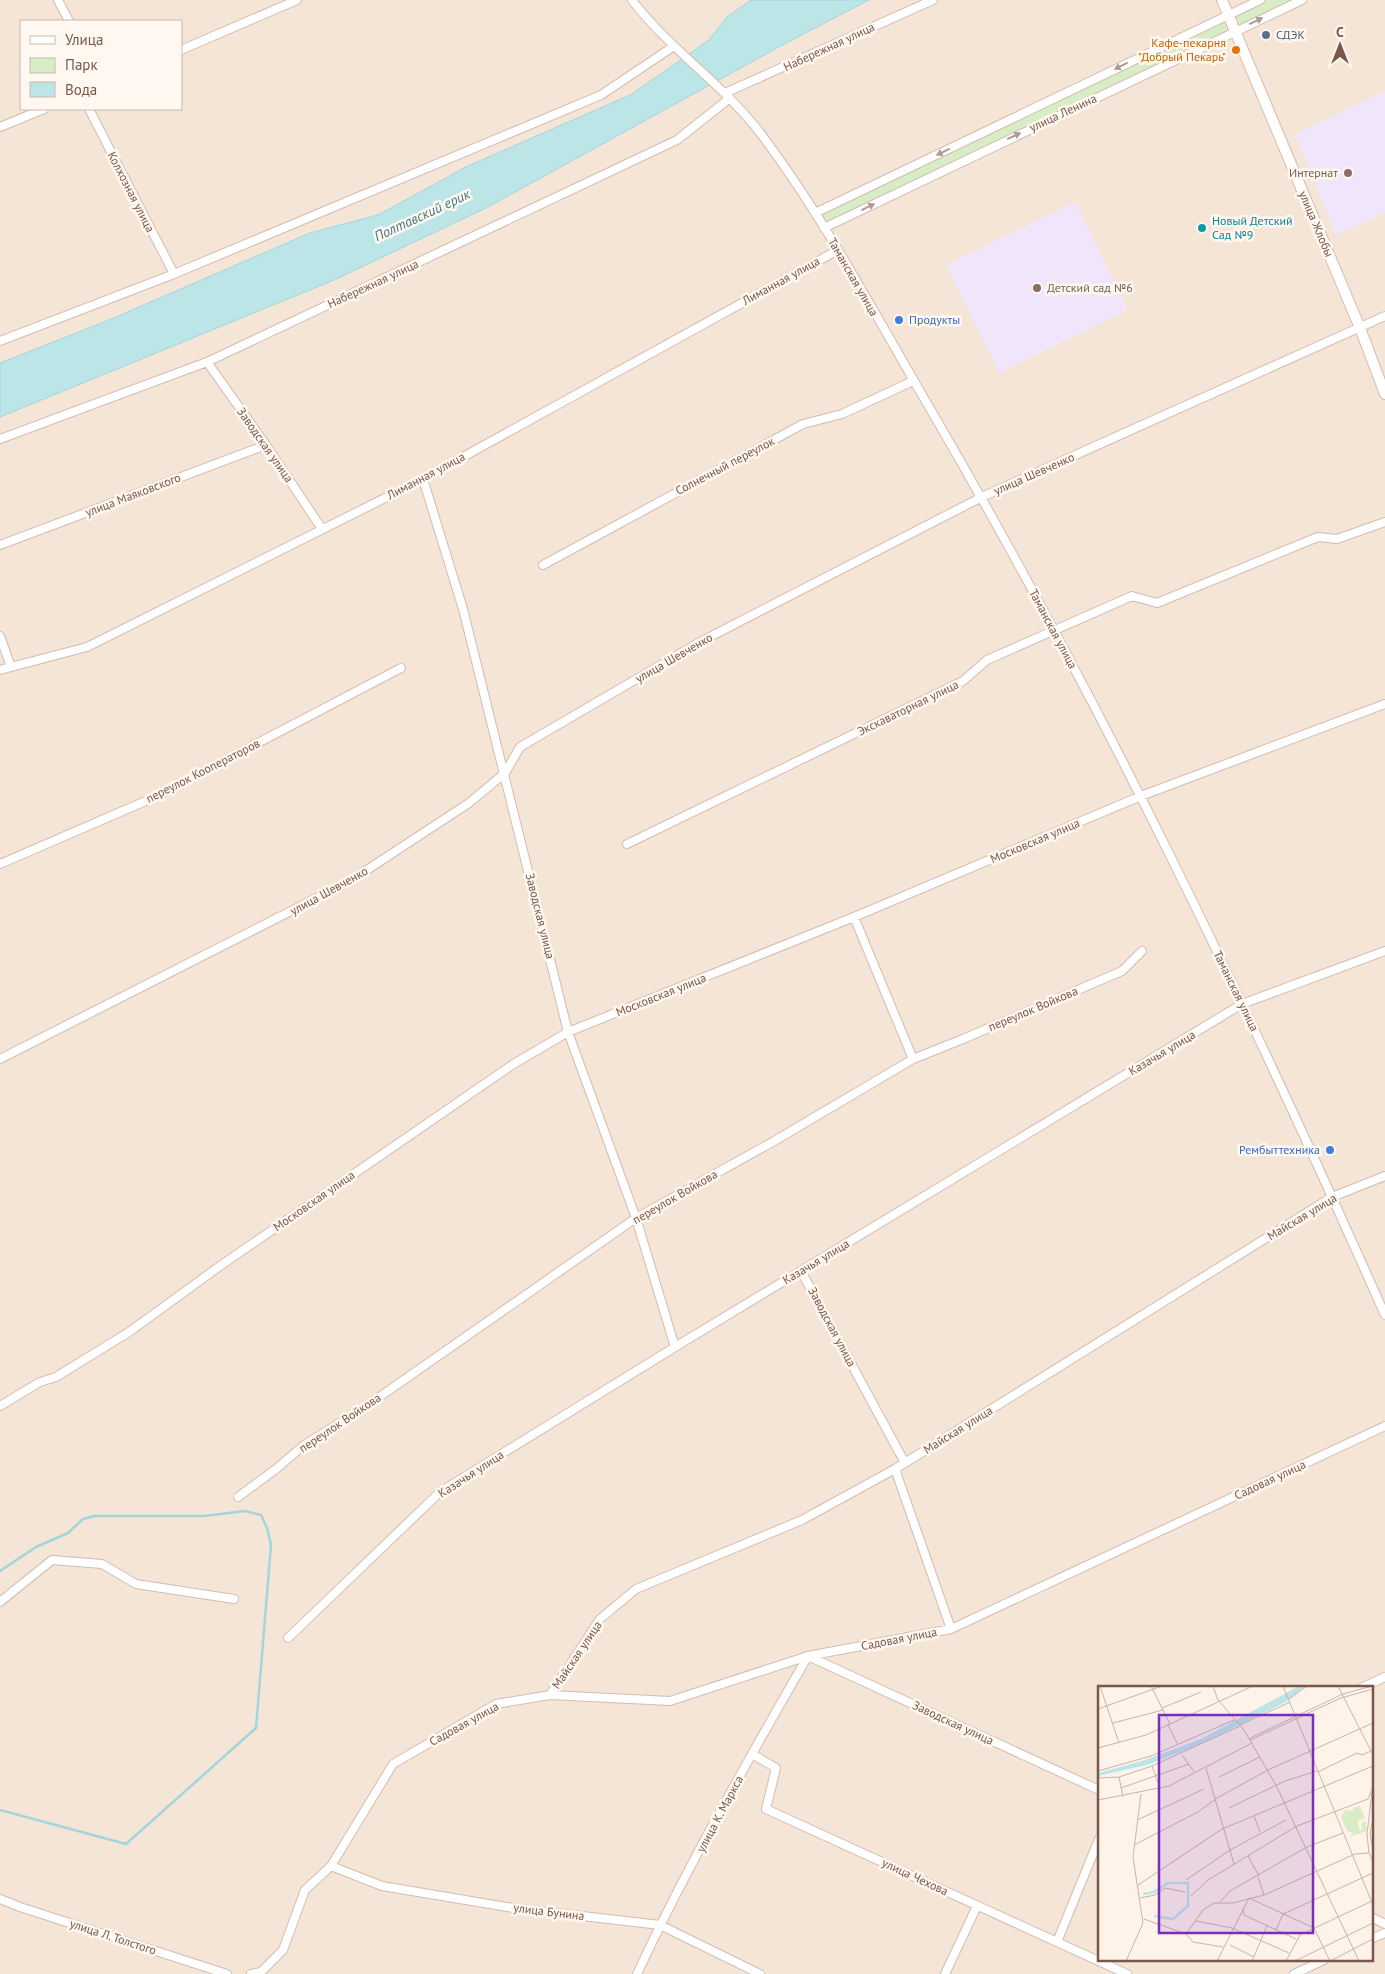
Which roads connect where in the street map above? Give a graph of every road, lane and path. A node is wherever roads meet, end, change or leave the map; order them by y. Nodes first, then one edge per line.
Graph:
1 (58, 0) edge
2 (297, 0) edge
3 (632, 0) edge
4 (933, 0) edge
5 (1222, 0) edge
6 (1260, 0) edge
7 (1302, 0) edge
8 (1227, 15) junction
9 (68, 20) edge
10 (1234, 32) junction
11 (674, 46) junction
12 (182, 50) edge
13 (728, 95) junction
14 (42, 110) edge
15 (90, 110) edge
16 (0, 127) edge
17 (815, 213) junction
18 (824, 228) junction
19 (838, 250) junction
20 (174, 274) junction
21 (1385, 316) edge
22 (1360, 328) junction
23 (0, 341) edge
24 (207, 362) junction
25 (913, 381) junction
26 (1385, 394) edge
27 (0, 439) edge
28 (266, 445) junction
29 (423, 479) junction
30 (982, 497) junction
31 (1385, 522) edge
32 (322, 529) junction
33 (0, 544) edge
34 (543, 565) dead end
35 (1054, 631) junction
36 (0, 636) edge
37 (11, 667) junction
38 (401, 668) dead end
39 (0, 670) edge
40 (1385, 704) edge
41 (505, 773) junction
42 (1141, 796) junction
43 (627, 844) dead end
44 (0, 864) edge
45 (854, 917) junction
46 (1142, 951) dead end
47 (1385, 951) edge
48 (1242, 1004) junction
49 (568, 1032) junction
50 (0, 1058) edge
51 (913, 1059) junction
52 (1385, 1176) edge
53 (1332, 1197) junction
54 (636, 1218) junction
55 (801, 1271) junction
56 (1385, 1315) edge
57 (675, 1347) junction
58 (0, 1406) edge
59 (1385, 1426) edge
60 (904, 1463) junction
61 (895, 1469) junction
62 (238, 1496) dead end
63 (234, 1599) dead end
64 (0, 1602) edge
65 (951, 1629) junction
66 (288, 1638) dead end
67 (808, 1656) junction
68 (1385, 1677) edge
69 (1365, 1686) edge
70 (550, 1695) junction
71 (752, 1754) junction
72 (1098, 1790) edge
73 (1098, 1842) edge
74 (331, 1866) junction
75 (0, 1898) edge
76 (977, 1906) junction
77 (1372, 1918) edge
78 (1385, 1924) edge
79 (660, 1925) junction
80 (1385, 1933) edge
81 (1372, 1939) edge
82 (1057, 1942) junction
83 (1098, 1961) edge
84 (1101, 1962) edge
85 (1320, 1962) edge
86 (228, 1974) edge
87 (251, 1974) edge
88 (637, 1974) edge
89 (760, 1974) edge
90 (945, 1974) edge
91 (1127, 1974) edge
92 (1294, 1974) edge

1 - 9 street
2 - 12 street
3 - 11 street, Таманская улица
4 - 13 street, Набережная улица
5 - 8 street, улица Жлобы
6 - 8 street, улица Ленина
10 -> 7 street, улица Ленина
8 - 10 street, улица Жлобы
8 -> 17 street, улица Ленина
18 -> 10 street, улица Ленина
10 - 22 street, улица Жлобы
11 - 13 street, Таманская улица
11 - 20 street
13 - 17 street, Таманская улица
13 - 24 street, Набережная улица
14 - 16 street
15 - 20 street, Колхозная улица
17 - 18 street, Таманская улица
18 - 19 street, Таманская улица
19 - 25 street, Таманская улица
19 - 29 street, Лиманная улица
20 - 23 street
21 - 22 street, улица Шевченко
22 - 26 street, улица Жлобы
22 - 30 street, улица Шевченко
24 - 27 street, Набережная улица
24 - 28 street, Заводская улица
25 - 30 street, Таманская улица
25 - 34 street, Солнечный переулок
28 - 32 street, Заводская улица
28 - 33 street, улица Маяковского
29 - 32 street, Лиманная улица
29 - 41 street, Заводская улица
30 - 35 street, Таманская улица
30 - 41 street, улица Шевченко
31 - 35 street, Экскаваторная улица
32 - 37 street, Лиманная улица
35 - 42 street, Таманская улица
35 - 43 street, Экскаваторная улица
36 - 37 street
37 - 39 street, Лиманная улица
38 - 44 street, переулок Кооператоров
40 - 42 street, Московская улица
41 - 49 street, Заводская улица
41 - 50 street, улица Шевченко
42 - 45 street, Московская улица
42 - 48 street, Таманская улица
45 - 49 street, Московская улица
45 - 51 street
46 - 51 street, переулок Войкова
47 - 48 street, Казачья улица
48 - 53 street, Таманская улица
48 - 55 street, Казачья улица
49 - 54 street, Заводская улица
49 - 58 street, Московская улица
51 - 54 street, переулок Войкова
52 - 53 street, Майская улица
53 - 56 street, Таманская улица
53 - 60 street, Майская улица
54 - 57 street, Заводская улица
54 - 62 street, переулок Войкова
55 - 57 street, Казачья улица
55 - 60 street, Заводская улица
57 - 66 street, Казачья улица
59 - 65 street, Садовая улица
60 - 61 street, Майская улица
61 - 65 street
61 - 70 street, Майская улица
63 - 64 street
65 - 67 street, Садовая улица
67 - 70 street, Садовая улица
67 - 71 street, улица К. Маркса
67 - 72 street, Заводская улица
68 - 69 street
70 - 74 street, Садовая улица
71 - 76 street, улица Чехова
71 - 79 street, улица К. Маркса
73 - 82 street
74 - 79 street, улица Бунина
74 - 87 street
75 - 86 street, улица Л. Толстого
76 - 82 street, улица Чехова
76 - 90 street
77 - 78 street
79 - 88 street, улица К. Маркса
79 - 89 street, улица Бунина
80 - 81 street
82 - 83 street, улица Чехова
84 - 91 street, улица Чехова
85 - 92 street

